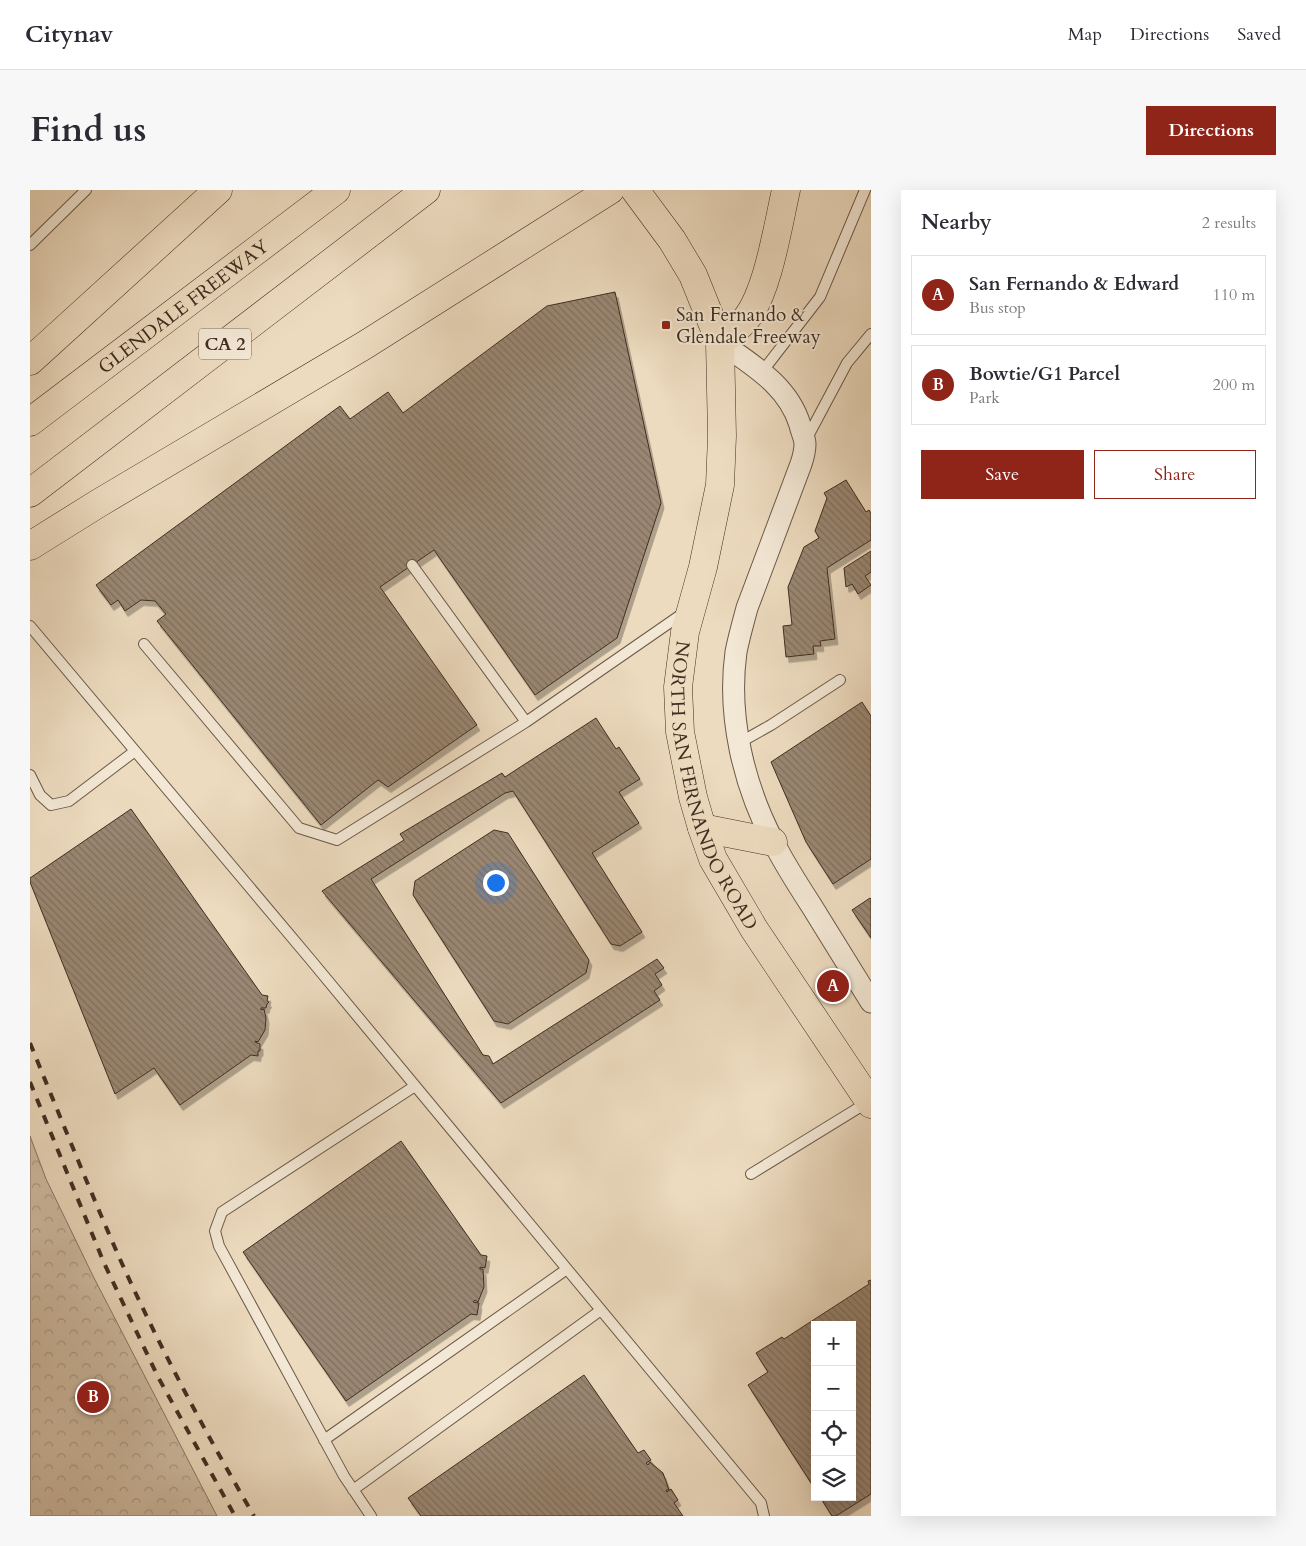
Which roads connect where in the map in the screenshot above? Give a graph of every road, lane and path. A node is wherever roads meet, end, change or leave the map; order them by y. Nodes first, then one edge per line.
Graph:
1 (86, 190) edge
2 (218, 190) edge
3 (336, 190) edge
4 (426, 190) edge
5 (610, 190) edge
6 (635, 190) edge
7 (786, 190) edge
8 (865, 190) edge
9 (30, 245) edge
10 (871, 334) edge
11 (720, 342) junction
12 (30, 361) edge
13 (762, 372) junction
14 (30, 422) edge
15 (805, 444) junction
16 (30, 493) edge
17 (30, 546) edge
18 (412, 565) dead end
19 (692, 607) junction
20 (30, 626) edge
21 (144, 644) dead end
22 (840, 680) dead end
23 (526, 722) junction
24 (739, 743) junction
25 (135, 751) junction
26 (30, 775) edge
27 (702, 828) junction
28 (773, 842) junction
29 (871, 1002) edge
30 (415, 1086) junction
31 (870, 1103) edge
32 (751, 1174) dead end
33 (566, 1269) junction
34 (600, 1310) junction
35 (324, 1440) junction
36 (354, 1490) junction
37 (371, 1516) edge
38 (764, 1516) edge

1 - 9 lane
2 - 12 main road
3 - 14 main road, GLENDALE FREEWAY / CA 2
4 - 16 main road, CA 2
5 - 17 main road
6 - 11 main road, NORTH SAN FERNANDO ROAD
7 - 11 main road
8 - 13 lane
10 - 15 lane
11 - 13 street, NORTH SAN FERNANDO ROAD
11 - 19 main road, NORTH SAN FERNANDO ROAD
13 - 15 street, NORTH SAN FERNANDO ROAD
15 - 24 street, NORTH SAN FERNANDO ROAD
18 - 23 lane
19 - 23 lane
19 - 27 main road, NORTH SAN FERNANDO ROAD
20 - 25 lane
21 - 23 lane
22 - 24 lane
24 - 28 street, NORTH SAN FERNANDO ROAD
25 - 26 lane
25 - 30 lane
27 - 28 main road
27 - 31 main road, NORTH SAN FERNANDO ROAD
28 - 29 street, NORTH SAN FERNANDO ROAD
30 - 33 lane
30 - 35 lane
31 - 32 lane
33 - 34 lane
33 - 35 lane
34 - 36 lane
34 - 38 lane
35 - 36 lane
36 - 37 lane

